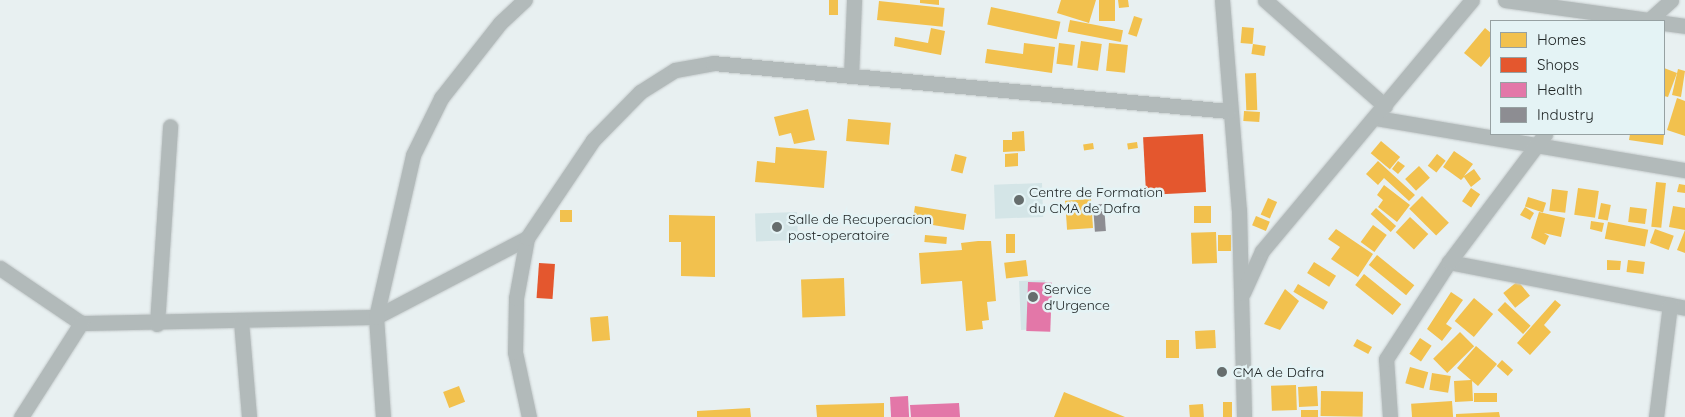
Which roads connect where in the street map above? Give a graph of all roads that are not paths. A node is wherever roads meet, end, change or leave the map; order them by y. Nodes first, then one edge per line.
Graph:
1 (525, 0) edge
2 (854, 0) edge
3 (1222, 0) edge
4 (1265, 0) edge
5 (1472, 0) edge
6 (1505, 0) edge
7 (1671, 0) edge
8 (1647, 20) edge
9 (1655, 20) edge
10 (1665, 23) edge
11 (1685, 26) edge
12 (851, 76) junction
13 (1228, 111) junction
14 (1380, 112) junction
15 (170, 126) dead end
16 (1544, 135) edge
17 (1534, 148) junction
18 (1685, 170) edge
19 (527, 238) junction
20 (1449, 262) junction
21 (0, 268) edge
22 (1241, 296) junction
23 (1678, 307) edge
24 (376, 317) junction
25 (241, 321) junction
26 (81, 323) junction
27 (157, 324) junction
28 (21, 417) edge
29 (249, 417) edge
30 (383, 417) edge
31 (529, 417) edge
32 (1244, 417) edge
33 (1390, 417) edge
34 (1656, 417) edge

1 - 24 street
2 - 12 street
3 - 13 street
4 - 14 street
5 - 14 street
6 - 8 street
7 - 9 street
10 - 11 street
12 - 13 street
12 - 19 street
13 - 22 street
14 - 17 street
14 - 22 street
15 - 27 street
16 - 17 street
17 - 18 street
17 - 20 street
19 - 24 street
19 - 31 street
20 - 23 street
20 - 33 street
21 - 26 street
22 - 32 street
23 - 34 street
24 - 25 street
24 - 30 street
25 - 27 street
25 - 29 street
26 - 27 street
26 - 28 street

